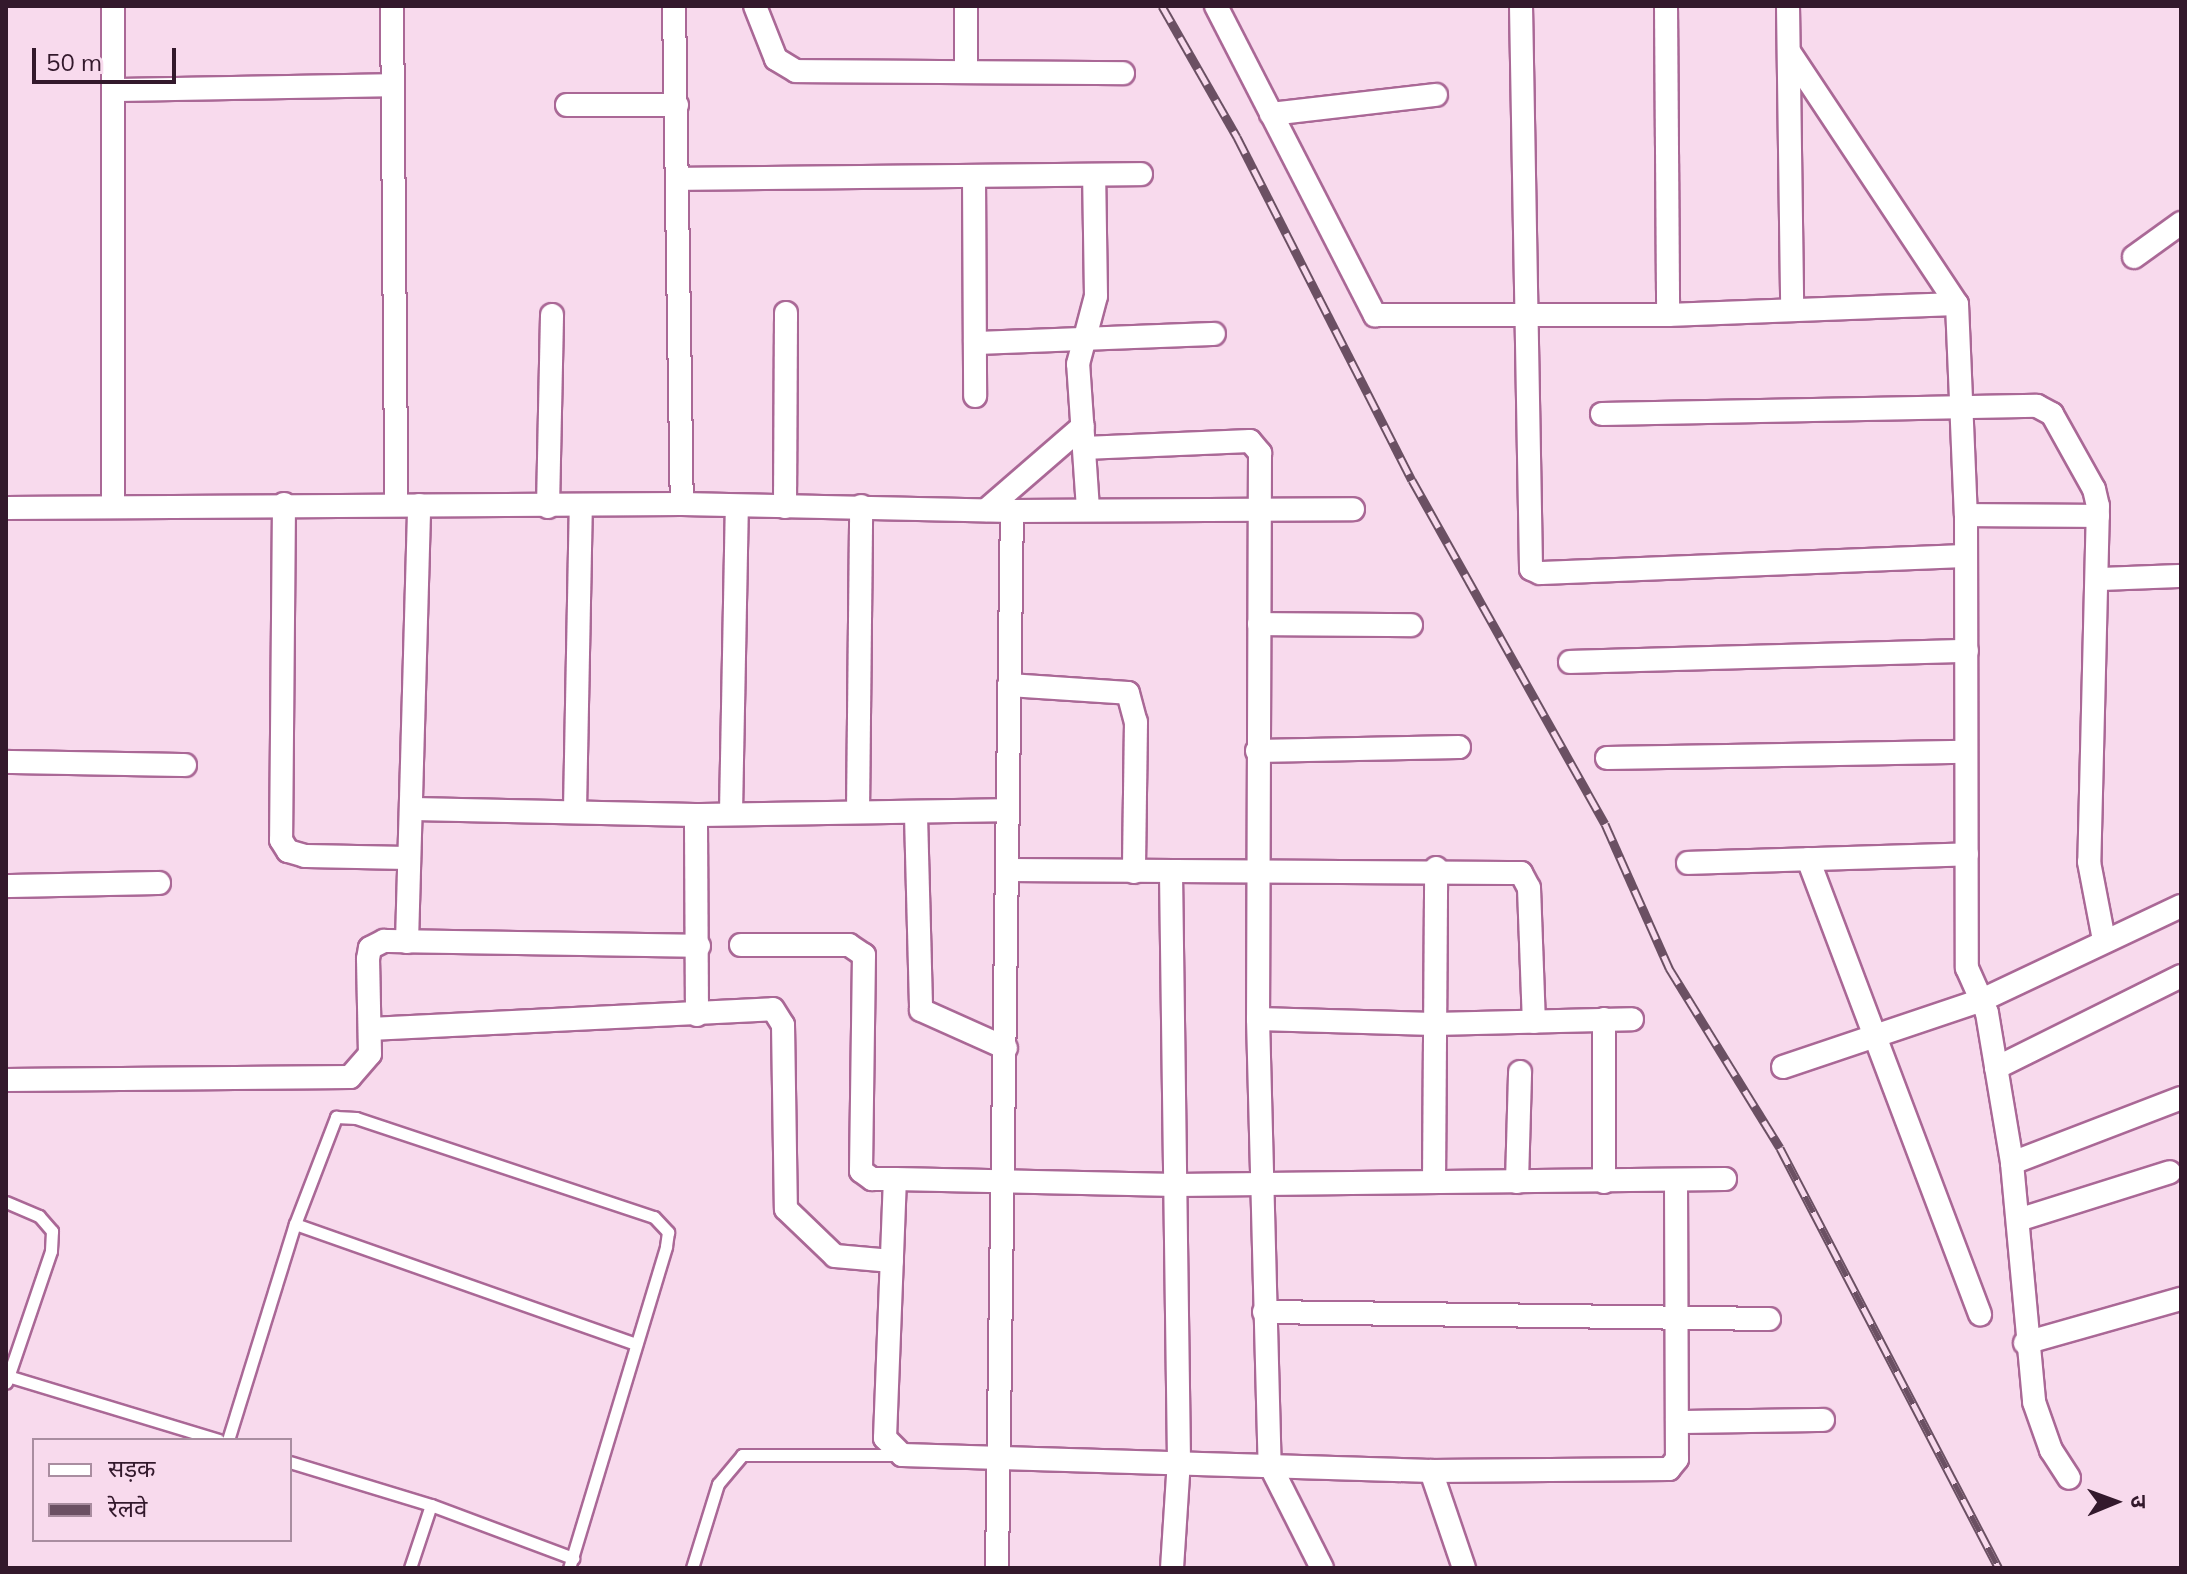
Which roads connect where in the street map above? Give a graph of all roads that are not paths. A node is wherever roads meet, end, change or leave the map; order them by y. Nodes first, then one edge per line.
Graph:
1 (113, 6) edge
2 (392, 6) edge
3 (674, 6) edge
4 (755, 6) edge
5 (966, 6) edge
6 (1216, 6) edge
7 (1521, 6) edge
8 (1666, 6) edge
9 (1788, 6) edge
10 (1790, 52) junction
11 (966, 72) junction
12 (1123, 73) dead end
13 (391, 85) junction
14 (115, 90) junction
15 (1436, 95) dead end
16 (567, 105) dead end
17 (677, 105) junction
18 (1271, 114) junction
19 (1141, 174) dead end
20 (1094, 175) junction
21 (974, 176) junction
22 (679, 179) junction
23 (2181, 223) edge
24 (2134, 257) dead end
25 (1957, 304) junction
26 (1792, 310) junction
27 (786, 313) dead end
28 (552, 315) dead end
29 (1668, 315) junction
30 (1524, 318) junction
31 (1214, 334) dead end
32 (1086, 336) junction
33 (975, 343) junction
34 (975, 396) dead end
35 (1963, 407) junction
36 (1602, 414) dead end
37 (1083, 437) junction
38 (113, 504) junction
39 (284, 504) junction
40 (396, 504) junction
41 (682, 504) junction
42 (419, 505) junction
43 (861, 506) junction
44 (548, 507) junction
45 (581, 507) junction
46 (785, 507) junction
47 (6, 508) edge
48 (737, 508) junction
49 (1088, 509) junction
50 (1353, 509) dead end
51 (986, 510) junction
52 (1012, 511) junction
53 (1259, 511) junction
54 (1966, 515) junction
55 (2098, 516) junction
56 (1966, 556) junction
57 (2181, 576) edge
58 (2099, 579) junction
59 (1259, 624) junction
60 (1411, 625) dead end
61 (1967, 651) junction
62 (1570, 662) dead end
63 (1009, 685) junction
64 (1459, 747) dead end
65 (1257, 751) junction
66 (1965, 752) junction
67 (1607, 758) dead end
68 (6, 762) edge
69 (185, 765) dead end
70 (413, 809) junction
71 (575, 810) junction
72 (1006, 810) junction
73 (731, 812) junction
74 (858, 812) junction
75 (696, 815) junction
76 (916, 815) junction
77 (1967, 854) junction
78 (409, 858) junction
79 (1808, 859) junction
80 (1688, 863) dead end
81 (1436, 868) junction
82 (1261, 869) junction
83 (1008, 870) junction
84 (1134, 872) junction
85 (1171, 873) junction
86 (159, 883) dead end
87 (6, 886) edge
88 (2181, 906) edge
89 (2104, 940) junction
90 (407, 942) junction
91 (741, 945) dead end
92 (699, 946) junction
93 (2181, 976) edge
94 (1982, 1000) junction
95 (697, 1015) junction
96 (1258, 1019) junction
97 (1604, 1019) junction
98 (1632, 1019) dead end
99 (1534, 1022) junction
100 (1434, 1024) junction
101 (370, 1029) junction
102 (1875, 1039) junction
103 (1006, 1048) junction
104 (1783, 1067) dead end
105 (1996, 1068) junction
106 (1520, 1072) dead end
107 (6, 1080) edge
108 (2181, 1098) edge
109 (2012, 1163) junction
110 (2170, 1172) dead end
111 (895, 1179) junction
112 (1005, 1179) junction
113 (1725, 1179) dead end
114 (1676, 1180) junction
115 (1265, 1182) junction
116 (1434, 1182) junction
117 (1517, 1182) junction
118 (1604, 1182) junction
119 (1176, 1185) junction
120 (6, 1202) edge
121 (2018, 1220) junction
122 (295, 1224) junction
123 (892, 1261) junction
124 (2181, 1299) edge
125 (1264, 1312) junction
126 (1980, 1315) dead end
127 (1676, 1317) junction
128 (1769, 1319) dead end
129 (2025, 1343) junction
130 (635, 1344) junction
131 (7, 1380) edge
132 (1823, 1420) dead end
133 (1677, 1422) junction
134 (211, 1438) edge
135 (229, 1438) edge
136 (902, 1455) junction
137 (998, 1459) junction
138 (1179, 1460) junction
139 (292, 1463) edge
140 (1270, 1465) junction
141 (1431, 1471) junction
142 (2069, 1478) dead end
143 (431, 1505) junction
144 (571, 1563) edge
145 (410, 1568) edge
146 (692, 1568) edge
147 (997, 1568) edge
148 (1172, 1568) edge
149 (1322, 1568) edge
150 (1464, 1568) edge

1 - 14 street
2 - 13 street
3 - 17 street
4 - 11 street
5 - 11 street
6 - 18 street
7 - 30 street
8 - 29 street
9 - 10 street
10 - 25 street
10 - 26 street
11 - 12 street
13 - 14 street
13 - 40 street
14 - 38 street
15 - 18 street
16 - 17 street
17 - 22 street
18 - 30 street
19 - 20 street
20 - 21 street
20 - 32 street
21 - 22 street
21 - 33 street
22 - 41 street
23 - 24 street
25 - 26 street
25 - 35 street
26 - 29 street
27 - 46 street
28 - 44 street
29 - 30 street
30 - 56 street
31 - 32 street
32 - 33 street
32 - 37 street
33 - 34 street
35 - 36 street
35 - 54 street
35 - 55 street
37 - 49 street
37 - 51 street
37 - 53 street
38 - 39 street
38 - 47 street
39 - 40 street
39 - 78 street
40 - 42 street
41 - 45 street
41 - 48 street
42 - 44 street
42 - 70 street
43 - 46 street
43 - 51 street
43 - 74 street
44 - 45 street
45 - 71 street
46 - 48 street
48 - 73 street
49 - 52 street
49 - 53 street
50 - 53 street
51 - 52 street
52 - 63 street
53 - 59 street
54 - 55 street
54 - 56 street
55 - 58 street
56 - 61 street
57 - 58 street
58 - 89 street
59 - 60 street
59 - 65 street
61 - 62 street
61 - 66 street
63 - 72 street
63 - 84 street
64 - 65 street
65 - 82 street
66 - 67 street
66 - 77 street
68 - 69 street
70 - 71 street
70 - 78 street
71 - 75 street
72 - 76 street
72 - 83 street
73 - 74 street
73 - 75 street
74 - 76 street
75 - 92 street
76 - 103 street
77 - 79 street
77 - 94 street
78 - 90 street
79 - 80 street
79 - 102 street
81 - 82 street
81 - 99 street
81 - 100 street
82 - 85 street
82 - 96 street
83 - 84 street
83 - 103 street
84 - 85 street
85 - 119 street
86 - 87 street
88 - 89 street
89 - 94 street
90 - 92 street
90 - 101 street
91 - 111 street
92 - 95 street
93 - 105 street
94 - 102 street
94 - 105 street
95 - 101 street
95 - 123 street
96 - 100 street
96 - 115 street
97 - 98 street
97 - 99 street
97 - 118 street
99 - 100 street
100 - 116 street
101 - 107 street
102 - 104 street
102 - 126 street
103 - 112 street
105 - 109 street
106 - 117 street
108 - 109 street
109 - 121 street
110 - 121 street
111 - 112 street
111 - 123 street
112 - 119 street
112 - 137 street
113 - 114 street
114 - 118 street
114 - 127 street
115 - 116 street
115 - 119 street
115 - 125 street
116 - 117 street
117 - 118 street
119 - 138 street
120 - 131 lane
121 - 129 street
122 - 130 lane
122 - 130 lane
122 - 135 lane
123 - 136 street
124 - 129 street
125 - 127 street
125 - 140 street
127 - 128 street
127 - 133 street
129 - 142 street
130 - 144 lane
131 - 134 lane
132 - 133 street
133 - 141 street
136 - 137 street
136 - 146 lane
137 - 138 street
137 - 147 street
138 - 140 street
138 - 148 street
139 - 143 lane
140 - 141 street
140 - 149 street
141 - 150 street
143 - 144 lane
143 - 145 lane

